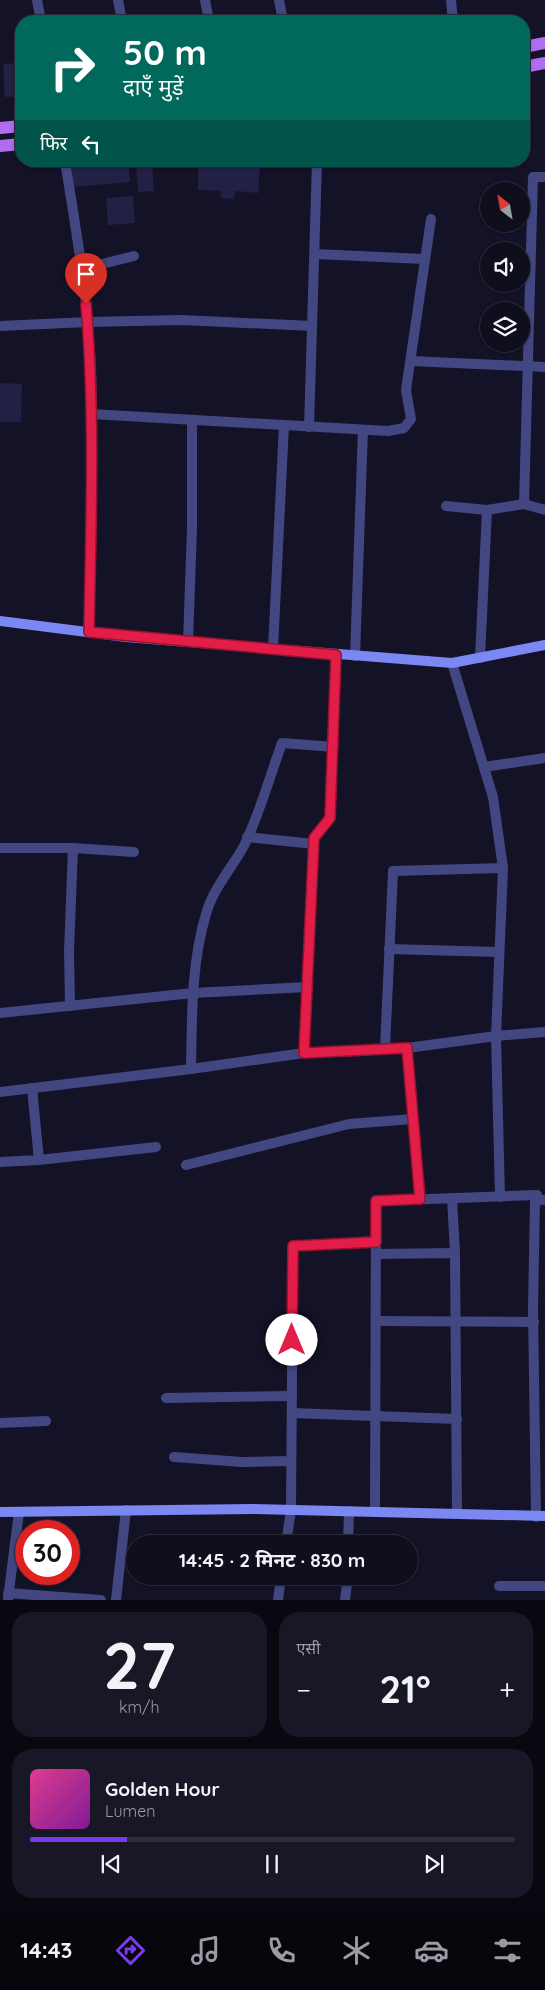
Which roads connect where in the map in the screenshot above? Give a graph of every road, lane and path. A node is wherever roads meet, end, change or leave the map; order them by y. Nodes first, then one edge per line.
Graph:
1 (37, 0) edge
2 (118, 0) edge
3 (205, 0) edge
4 (279, 0) edge
5 (451, 0) edge
6 (40, 15) edge
7 (121, 15) edge
8 (208, 15) edge
9 (282, 15) edge
10 (452, 15) edge
11 (545, 43) edge
12 (530, 46) edge
13 (545, 63) edge
14 (530, 65) edge
15 (15, 127) edge
16 (0, 128) edge
17 (15, 145) edge
18 (0, 146) edge
19 (66, 167) edge
20 (317, 167) edge
21 (545, 177) edge
22 (431, 219) dead end
23 (315, 254) junction
24 (134, 256) dead end
25 (424, 259) junction
26 (82, 269) junction
27 (87, 322) junction
28 (0, 326) edge
29 (312, 326) junction
30 (411, 361) junction
31 (527, 366) junction
32 (545, 367) edge
33 (92, 414) junction
34 (192, 420) junction
35 (284, 425) junction
36 (309, 426) junction
37 (363, 430) junction
38 (524, 504) junction
39 (446, 506) dead end
40 (488, 510) junction
41 (545, 510) edge
42 (0, 621) edge
43 (89, 632) junction
44 (188, 642) junction
45 (545, 646) edge
46 (272, 649) junction
47 (336, 655) junction
48 (355, 656) junction
49 (480, 658) junction
50 (452, 663) junction
51 (334, 747) junction
52 (545, 758) edge
53 (484, 767) junction
54 (247, 837) junction
55 (314, 844) junction
56 (0, 848) edge
57 (73, 848) junction
58 (134, 852) dead end
59 (503, 868) junction
60 (390, 949) junction
61 (499, 952) junction
62 (308, 987) junction
63 (193, 993) junction
64 (70, 1006) junction
65 (0, 1013) edge
66 (545, 1032) edge
67 (496, 1036) junction
68 (407, 1048) junction
69 (385, 1049) junction
70 (304, 1053) junction
71 (191, 1069) junction
72 (32, 1088) junction
73 (0, 1092) edge
74 (413, 1119) junction
75 (156, 1147) dead end
76 (39, 1160) junction
77 (0, 1162) edge
78 (186, 1165) dead end
79 (500, 1197) junction
80 (452, 1198) junction
81 (420, 1199) junction
82 (540, 1200) edge
83 (376, 1242) junction
84 (455, 1253) junction
85 (376, 1254) junction
86 (533, 1309) junction
87 (545, 1310) edge
88 (376, 1321) junction
89 (456, 1321) junction
90 (534, 1322) junction
91 (292, 1396) junction
92 (166, 1398) dead end
93 (292, 1413) junction
94 (376, 1415) junction
95 (457, 1418) junction
96 (46, 1421) dead end
97 (0, 1423) edge
98 (174, 1457) dead end
99 (291, 1461) junction
100 (126, 1510) junction
101 (291, 1510) junction
102 (348, 1511) junction
103 (375, 1511) junction
104 (0, 1512) edge
105 (19, 1512) junction
106 (457, 1513) junction
107 (541, 1516) edge
108 (287, 1535) edge
109 (348, 1535) edge
110 (280, 1585) edge
111 (347, 1585) edge
112 (499, 1586) dead end
113 (545, 1586) edge
114 (8, 1597) edge
115 (101, 1600) edge
116 (116, 1600) edge
117 (278, 1600) edge
118 (345, 1600) edge

1 - 6 street
2 - 7 street
3 - 8 street
4 - 9 street
5 - 10 street
11 - 12 main road
13 - 14 main road
15 - 16 main road
17 - 18 main road
19 - 26 street
20 - 23 street
21 - 31 street
22 - 25 street
23 - 25 street
23 - 29 street
24 - 26 street
25 - 30 street
26 - 27 street
27 - 28 street
27 - 29 street
27 - 33 street
29 - 36 street
30 - 31 street
30 - 37 street
31 - 32 street
31 - 38 street
33 - 34 street
33 - 43 street
34 - 35 street
34 - 44 street
35 - 36 street
35 - 46 street
36 - 37 street
37 - 48 street
38 - 40 street
38 - 41 street
39 - 40 street
40 - 49 street
42 - 43 street
43 - 44 street
44 - 46 street
45 - 49 street
46 - 47 street
47 - 48 street
47 - 51 street
48 - 50 street
49 - 50 street
50 - 53 street
51 - 54 street
51 - 55 street
52 - 53 street
53 - 59 street
54 - 55 street
54 - 63 street
55 - 62 street
56 - 57 street
57 - 58 street
57 - 64 street
59 - 60 street
59 - 61 street
60 - 61 street
60 - 69 street
61 - 67 street
62 - 63 street
62 - 70 street
63 - 64 street
63 - 71 street
64 - 65 street
66 - 67 street
67 - 68 street
67 - 79 street
68 - 69 street
68 - 74 street
69 - 70 street
70 - 71 street
71 - 72 street
72 - 73 street
72 - 76 street
74 - 78 street
74 - 81 street
75 - 76 street
76 - 77 street
79 - 80 street
79 - 82 street
80 - 81 street
80 - 84 street
81 - 83 street
82 - 86 street
83 - 85 street
83 - 91 street
84 - 85 street
84 - 89 street
85 - 88 street
86 - 87 street
86 - 90 street
88 - 89 street
88 - 94 street
89 - 90 street
89 - 95 street
90 - 107 street
91 - 92 street
91 - 93 street
93 - 94 street
93 - 99 street
94 - 95 street
94 - 103 street
95 - 106 street
96 - 97 street
98 - 99 street
99 - 101 street
100 - 101 street
100 - 105 street
100 - 116 street
101 - 102 street
101 - 108 street
102 - 103 street
102 - 109 street
103 - 106 street
104 - 105 street
105 - 114 street
106 - 107 street
110 - 117 street
111 - 118 street
112 - 113 street
114 - 115 street

